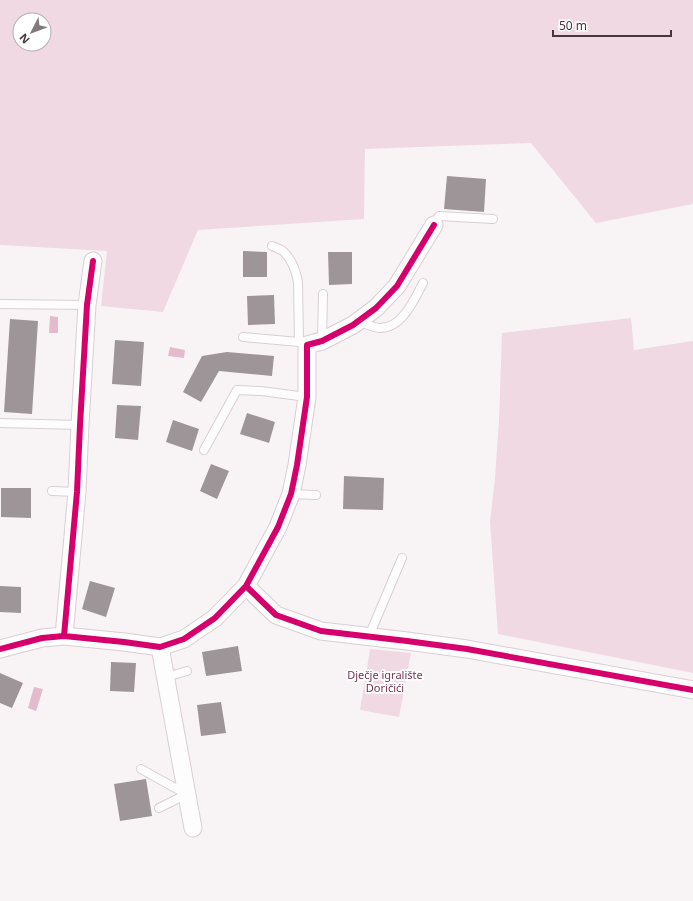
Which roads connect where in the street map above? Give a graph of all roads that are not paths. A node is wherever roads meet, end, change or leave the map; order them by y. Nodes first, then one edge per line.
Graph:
1 (493, 219) dead end
2 (434, 225) joint
3 (272, 246) dead end
4 (93, 261) dead end
5 (423, 283) dead end
6 (323, 294) dead end
7 (0, 304) edge
8 (87, 306) junction
9 (358, 321) junction
10 (243, 337) dead end
11 (309, 342) junction
12 (307, 397) junction
13 (0, 423) edge
14 (80, 425) junction
15 (204, 450) dead end
16 (52, 491) dead end
17 (77, 492) junction
18 (291, 494) junction
19 (316, 495) dead end
20 (402, 558) dead end
21 (246, 586) junction
22 (64, 636) junction
23 (369, 636) junction
24 (160, 647) junction
25 (0, 649) edge
26 (187, 671) dead end
27 (166, 677) junction
28 (693, 690) edge
29 (141, 769) dead end
30 (187, 794) junction
31 (159, 808) dead end
32 (193, 828) dead end

1 - 2 lane
2 - 9 street
3 - 11 lane
4 - 8 street
5 - 9 lane
6 - 11 lane
7 - 8 lane
8 - 14 street
9 - 11 street
10 - 11 lane
11 - 12 street
12 - 15 lane
12 - 18 street
13 - 14 lane
14 - 17 street
16 - 17 lane
17 - 22 street
18 - 19 lane
18 - 21 street
20 - 23 lane
21 - 23 street
21 - 24 street
22 - 24 street
22 - 25 street
23 - 28 street
24 - 27 street
26 - 27 lane
27 - 30 street
29 - 30 lane
30 - 31 lane
30 - 32 street

